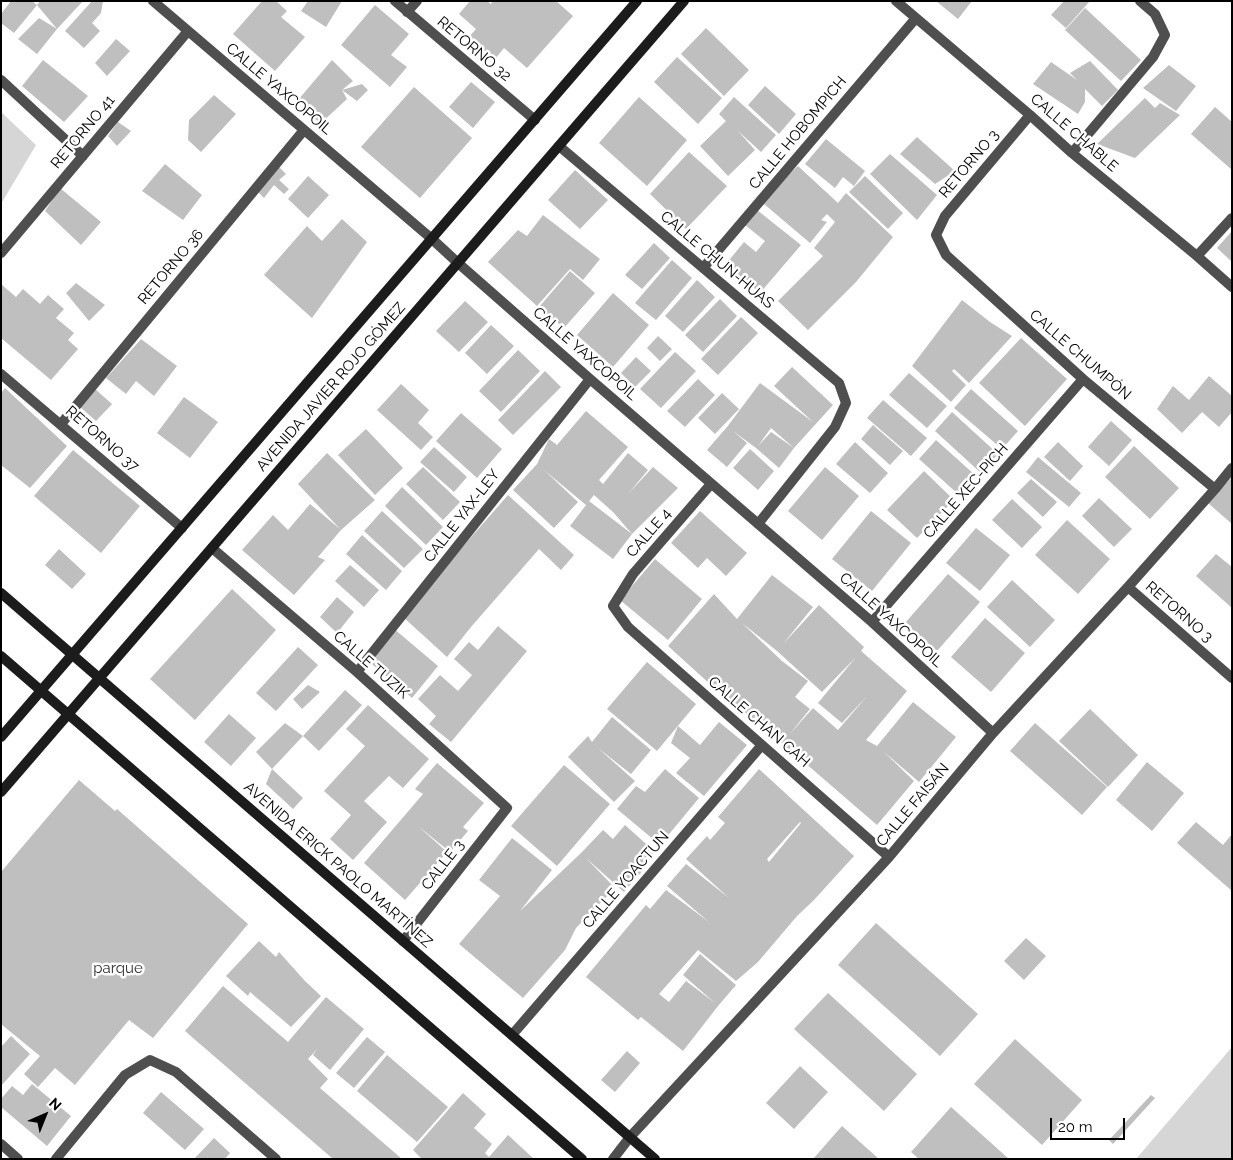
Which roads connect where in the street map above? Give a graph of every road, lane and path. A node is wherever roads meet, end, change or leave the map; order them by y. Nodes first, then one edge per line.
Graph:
1 (153, 1) edge
2 (395, 1) edge
3 (417, 1) edge
4 (637, 1) edge
5 (684, 1) edge
6 (896, 1) edge
7 (1140, 1) edge
8 (407, 12) junction
9 (916, 18) junction
10 (188, 31) junction
11 (1, 80) edge
12 (1030, 115) junction
13 (535, 120) junction
14 (304, 130) junction
15 (559, 146) junction
16 (1072, 153) junction
17 (82, 156) junction
18 (1232, 218) edge
19 (936, 235) joint
20 (432, 239) junction
21 (1, 253) edge
22 (1197, 256) junction
23 (458, 264) junction
24 (703, 268) junction
25 (1232, 287) edge
26 (1, 374) edge
27 (590, 379) junction
28 (1083, 379) junction
29 (61, 424) junction
30 (1232, 468) edge
31 (711, 484) junction
32 (1215, 488) junction
33 (758, 524) junction
34 (182, 528) junction
35 (212, 548) junction
36 (1128, 587) junction
37 (1, 593) edge
38 (614, 606) joint
39 (872, 622) junction
40 (72, 655) junction
41 (1, 656) edge
42 (357, 672) junction
43 (99, 678) junction
44 (1232, 678) edge
45 (42, 690) junction
46 (69, 714) junction
47 (993, 733) junction
48 (1, 737) edge
49 (762, 745) junction
50 (1, 792) edge
51 (507, 808) joint
52 (889, 857) junction
53 (403, 941) junction
54 (512, 1035) junction
55 (630, 1137) junction
56 (1, 1144) edge
57 (18, 1159) edge
58 (56, 1159) edge
59 (276, 1159) edge
60 (582, 1159) edge
61 (613, 1159) edge
62 (655, 1159) edge

1 - 10 street, CALLE YAXCOPOIL
2 - 8 street, RETORNO 32
3 - 8 street
4 - 13 main road, AVENIDA JAVIER ROJO GÓMEZ
5 - 15 main road, AVENIDA JAVIER ROJO GÓMEZ
6 - 9 street, CALLE CHABLE
7 - 16 street
8 - 13 street, RETORNO 32
9 - 12 street, CALLE CHABLE
9 - 24 street, CALLE HOBOMPICH
10 - 14 street, CALLE YAXCOPOIL
10 - 17 street, RETORNO 41
11 - 17 street
12 - 16 street, CALLE CHABLE
12 - 19 street, RETORNO 3
13 - 20 main road, AVENIDA JAVIER ROJO GÓMEZ
14 - 20 street, CALLE YAXCOPOIL
14 - 29 street, RETORNO 36
15 - 23 main road, AVENIDA JAVIER ROJO GÓMEZ
15 - 24 street, CALLE CHUN-HUAS
16 - 22 street, CALLE CHABLE
17 - 21 street, RETORNO 41
18 - 22 street
19 - 28 street, CALLE CHUMPÓN
20 - 23 street, CALLE YAXCOPOIL
20 - 34 main road, AVENIDA JAVIER ROJO GÓMEZ
22 - 25 street, CALLE CHABLE
23 - 27 street, CALLE YAXCOPOIL
23 - 35 main road, AVENIDA JAVIER ROJO GÓMEZ
24 - 33 street, CALLE CHUN-HUAS
26 - 29 street, RETORNO 37
27 - 31 street, CALLE YAXCOPOIL
27 - 42 street, CALLE YAX-LEY
28 - 32 street, CALLE CHUMPÓN
28 - 39 street, CALLE XEC-PICH
29 - 34 street, RETORNO 37
30 - 32 street, CALLE FAISÁN
31 - 33 street, CALLE YAXCOPOIL
31 - 38 street, CALLE 4
32 - 36 street, CALLE FAISÁN
33 - 39 street, CALLE YAXCOPOIL
34 - 40 main road, AVENIDA JAVIER ROJO GÓMEZ
35 - 42 street, CALLE TUZIK
35 - 43 main road, AVENIDA JAVIER ROJO GÓMEZ
36 - 44 street, RETORNO 3
36 - 47 street, CALLE FAISÁN
37 - 40 main road, AVENIDA ERICK PAOLO MARTÍNEZ
38 - 49 street, CALLE CHAN CAH
39 - 47 street, CALLE YAXCOPOIL
40 - 43 main road, AVENIDA ERICK PAOLO MARTÍNEZ
40 - 45 main road, AVENIDA JAVIER ROJO GÓMEZ
41 - 45 main road
42 - 51 street, CALLE TUZIK
43 - 46 main road, AVENIDA JAVIER ROJO GÓMEZ
43 - 53 main road, AVENIDA ERICK PAOLO MARTÍNEZ
45 - 46 main road
45 - 48 main road, AVENIDA JAVIER ROJO GÓMEZ
46 - 50 main road, AVENIDA JAVIER ROJO GÓMEZ
46 - 60 main road
47 - 52 street, CALLE FAISÁN
49 - 52 street, CALLE CHAN CAH
49 - 54 street, CALLE YOACTUN
51 - 53 street, CALLE 3
52 - 55 street, CALLE FAISÁN
53 - 54 main road, AVENIDA ERICK PAOLO MARTÍNEZ
54 - 55 main road, AVENIDA ERICK PAOLO MARTÍNEZ
55 - 61 street, CALLE FAISÁN
55 - 62 main road, AVENIDA ERICK PAOLO MARTÍNEZ
56 - 57 street
58 - 59 street

